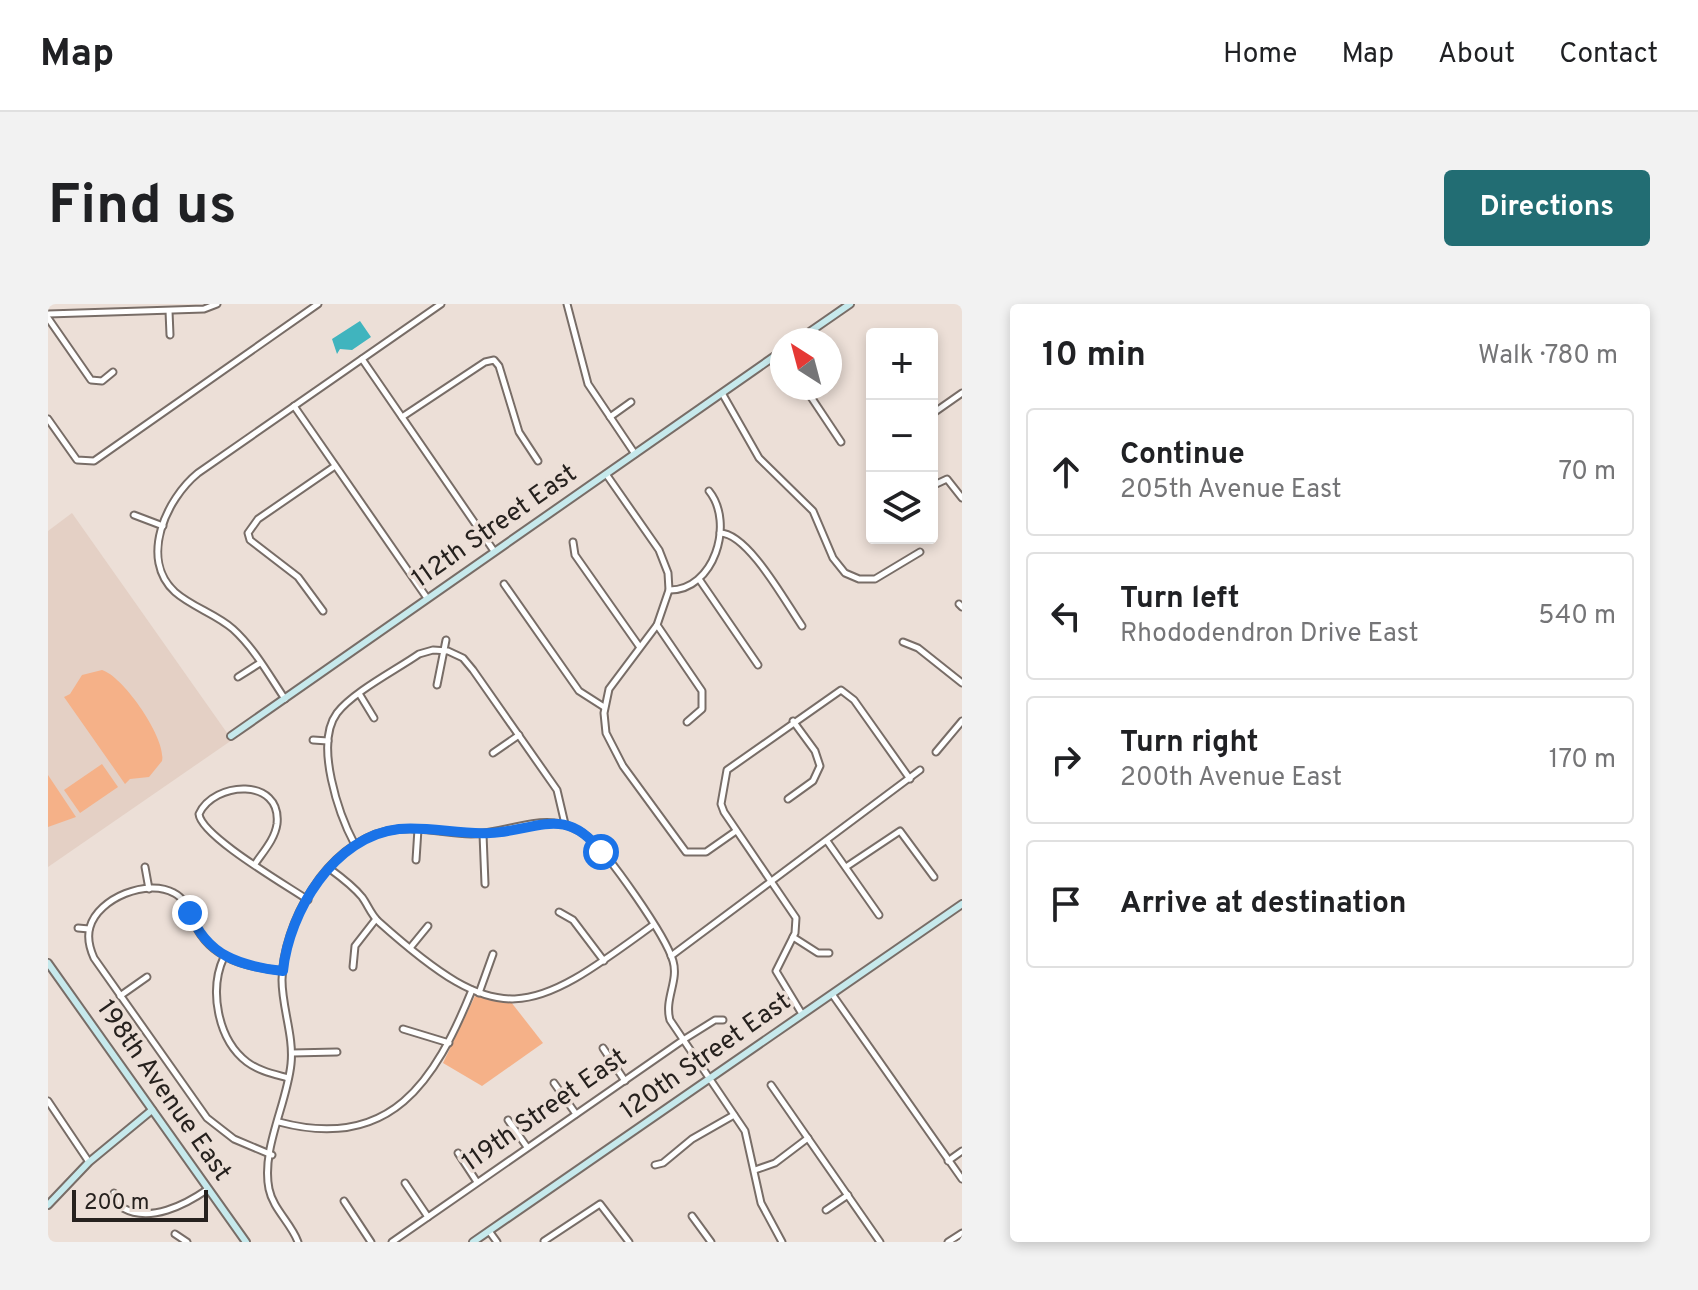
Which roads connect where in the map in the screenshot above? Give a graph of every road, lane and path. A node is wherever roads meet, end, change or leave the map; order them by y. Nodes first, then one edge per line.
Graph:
1 (217, 304) edge
2 (318, 304) edge
3 (441, 304) edge
4 (567, 304) edge
5 (850, 304) edge
6 (169, 311) junction
7 (48, 316) edge
8 (815, 328) edge
9 (170, 335) dead end
10 (362, 359) junction
11 (770, 360) edge
12 (113, 372) dead end
13 (722, 393) junction
14 (962, 393) edge
15 (813, 400) edge
16 (631, 402) dead end
17 (294, 406) junction
18 (938, 410) edge
19 (402, 417) junction
20 (610, 417) junction
21 (48, 419) edge
22 (841, 442) dead end
23 (635, 454) junction
24 (538, 461) dead end
25 (335, 466) junction
26 (606, 474) junction
27 (938, 483) edge
28 (709, 491) dead end
29 (962, 498) edge
30 (134, 515) dead end
31 (163, 526) junction
32 (720, 533) junction
33 (573, 542) dead end
34 (494, 551) junction
35 (920, 552) dead end
36 (699, 579) junction
37 (504, 584) dead end
38 (669, 590) junction
39 (427, 598) junction
40 (323, 611) dead end
41 (657, 625) junction
42 (802, 626) dead end
43 (446, 640) dead end
44 (903, 642) dead end
45 (639, 646) junction
46 (444, 651) junction
47 (260, 663) junction
48 (758, 665) dead end
49 (238, 677) dead end
50 (962, 683) edge
51 (437, 685) dead end
52 (360, 695) junction
53 (285, 699) junction
54 (604, 707) junction
55 (374, 718) dead end
56 (793, 721) junction
57 (962, 721) edge
58 (687, 722) dead end
59 (519, 735) junction
60 (231, 736) dead end
61 (313, 740) dead end
62 (328, 741) junction
63 (936, 752) dead end
64 (493, 753) dead end
65 (920, 770) dead end
66 (910, 779) junction
67 (788, 799) dead end
68 (565, 824) junction
69 (418, 829) junction
70 (736, 831) junction
71 (483, 834) junction
72 (827, 841) junction
73 (355, 845) junction
74 (416, 860) dead end
75 (255, 864) junction
76 (145, 867) dead end
77 (846, 867) junction
78 (330, 869) junction
79 (934, 877) dead end
80 (771, 881) junction
81 (485, 884) dead end
82 (149, 889) junction
83 (308, 900) junction
84 (962, 904) edge
85 (559, 912) dead end
86 (879, 915) dead end
87 (376, 919) junction
88 (653, 925) junction
89 (428, 926) dead end
90 (78, 928) dead end
91 (89, 929) junction
92 (793, 937) junction
93 (410, 948) junction
94 (829, 953) dead end
95 (493, 954) dead end
96 (671, 956) junction
97 (224, 957) junction
98 (604, 961) junction
99 (48, 963) edge
100 (353, 967) dead end
101 (283, 971) junction
102 (147, 977) dead end
103 (472, 990) junction
104 (479, 993) junction
105 (832, 994) junction
106 (120, 996) junction
107 (802, 1014) junction
108 (723, 1020) dead end
109 (403, 1029) dead end
110 (683, 1040) junction
111 (449, 1043) junction
112 (603, 1048) dead end
113 (337, 1052) dead end
114 (292, 1053) junction
115 (288, 1078) junction
116 (709, 1079) junction
117 (625, 1081) junction
118 (554, 1083) dead end
119 (771, 1085) dead end
120 (48, 1101) edge
121 (152, 1110) junction
122 (576, 1114) junction
123 (734, 1115) junction
124 (508, 1120) dead end
125 (279, 1122) junction
126 (808, 1138) junction
127 (527, 1147) junction
128 (962, 1151) edge
129 (458, 1153) dead end
130 (272, 1155) junction
131 (948, 1161) junction
132 (89, 1162) junction
133 (655, 1165) dead end
134 (755, 1170) junction
135 (962, 1179) edge
136 (477, 1182) junction
137 (405, 1183) dead end
138 (208, 1189) junction
139 (114, 1193) dead end
140 (848, 1195) junction
141 (344, 1201) dead end
142 (48, 1205) edge
143 (826, 1210) dead end
144 (692, 1216) dead end
145 (428, 1217) junction
146 (489, 1231) junction
147 (962, 1233) edge
148 (175, 1234) dead end
149 (780, 1239) edge
150 (544, 1241) edge
151 (187, 1242) edge
152 (246, 1242) edge
153 (298, 1242) edge
154 (371, 1242) edge
155 (392, 1242) edge
156 (473, 1242) edge
157 (497, 1242) edge
158 (629, 1242) edge
159 (711, 1242) edge
160 (771, 1242) edge
161 (880, 1242) edge
162 (948, 1242) edge

1 - 6 street
2 - 21 street
3 - 10 street
4 - 20 street
5 - 8 street
6 - 7 street
6 - 9 street
7 - 12 street
10 - 17 street
10 - 19 street
11 - 13 street, 112th Street East
13 - 23 street, 112th Street East
13 - 35 street
14 - 18 street
15 - 22 street
16 - 20 street
17 - 25 street
17 - 31 street
19 - 24 street
19 - 34 street
20 - 23 street
23 - 26 street, 112th Street East
25 - 39 street
25 - 40 street
26 - 34 street, 112th Street East
26 - 38 street
27 - 29 street
28 - 32 street
30 - 31 street
31 - 47 street
32 - 36 street
32 - 42 street
33 - 45 street
34 - 39 street, 112th Street East
36 - 38 street
36 - 48 street
37 - 54 street
38 - 41 street
39 - 53 street, 112th Street East
41 - 45 street
41 - 58 street
43 - 46 street
44 - 50 street
45 - 54 street
46 - 51 street
46 - 52 street
46 - 59 street
47 - 49 street
47 - 53 street
52 - 55 street
52 - 62 street
53 - 60 street, 112th Street East
54 - 70 street
56 - 66 street
56 - 67 street
56 - 70 street
57 - 63 street
59 - 64 street
59 - 68 street
61 - 62 street
62 - 73 street
65 - 66 street
66 - 72 street
68 - 71 street
68 - 88 street
69 - 71 street
69 - 73 street
69 - 74 street
70 - 80 street
71 - 81 street
72 - 77 street
72 - 80 street
73 - 78 street
75 - 75 street
75 - 83 street
76 - 82 street
77 - 79 street
77 - 86 street
78 - 83 street
78 - 87 street
80 - 92 street
80 - 96 street
82 - 91 street
82 - 97 street
83 - 101 street
84 - 105 street, 120th Street East
85 - 98 street
87 - 93 street
87 - 100 street
88 - 96 street
88 - 98 street
89 - 93 street
90 - 91 street
91 - 106 street
92 - 94 street
92 - 107 street
93 - 103 street
95 - 104 street
96 - 110 street
97 - 101 street
97 - 115 street
98 - 104 street
99 - 121 street, 198th Avenue East
101 - 114 street
102 - 106 street
103 - 104 street
103 - 111 street
105 - 107 street, 120th Street East
105 - 131 street
106 - 130 street
107 - 116 street, 120th Street East
108 - 110 street, 119th Street East
109 - 111 street
110 - 116 street
110 - 117 street, 119th Street East
111 - 125 street
112 - 117 street
113 - 114 street
114 - 115 street
115 - 125 street
116 - 123 street
116 - 146 street, 120th Street East
117 - 122 street, 119th Street East
118 - 122 street
119 - 126 street
120 - 132 street
121 - 132 street
121 - 138 street, 198th Avenue East
122 - 127 street, 119th Street East
123 - 133 street
123 - 134 street
124 - 127 street
125 - 130 street
126 - 134 street
126 - 140 street
127 - 136 street, 119th Street East
128 - 131 street
129 - 136 street
130 - 153 street
131 - 135 street
132 - 142 street
134 - 149 street
136 - 145 street, 119th Street East
137 - 145 street
138 - 139 street
138 - 152 street, 198th Avenue East
140 - 143 street
140 - 161 street
141 - 154 street
144 - 159 street
145 - 155 street, 119th Street East
146 - 156 street, 120th Street East
146 - 157 street
147 - 162 street
148 - 151 street
149 - 160 street
150 - 158 street

